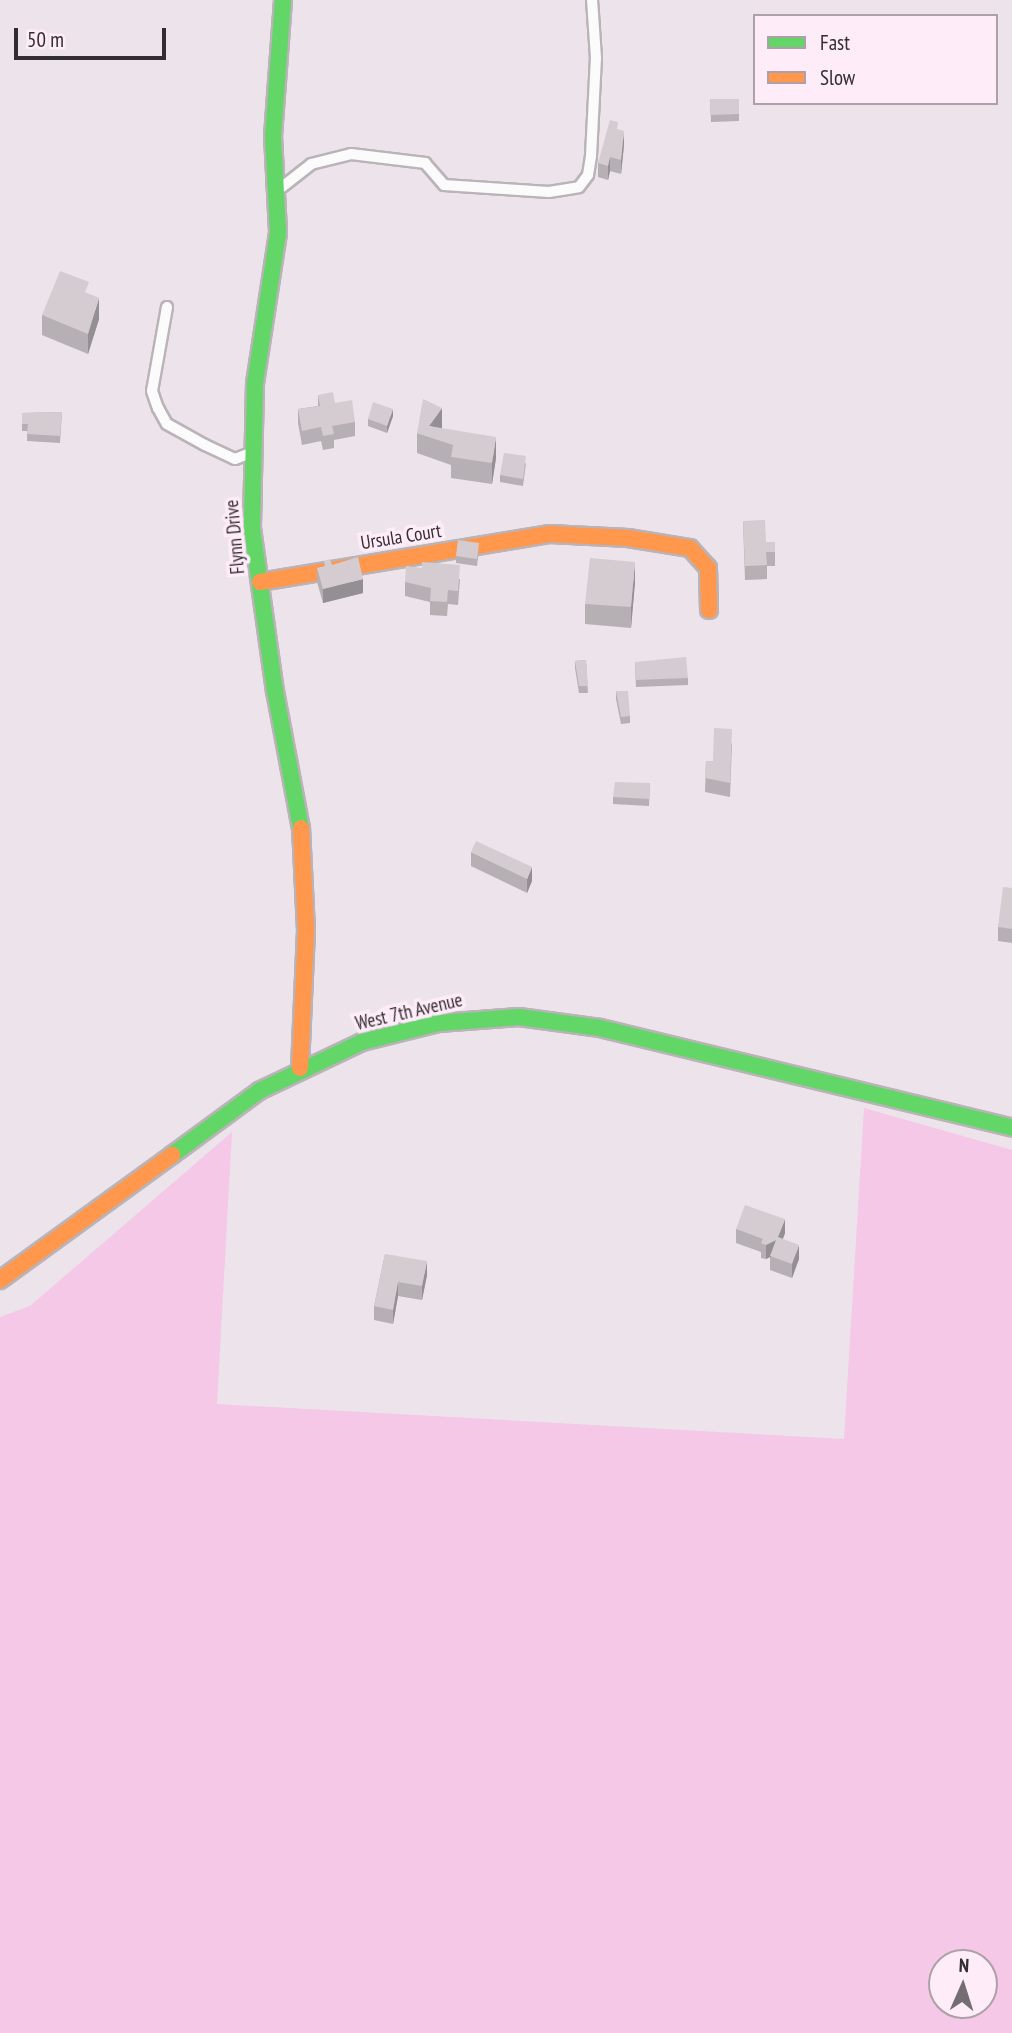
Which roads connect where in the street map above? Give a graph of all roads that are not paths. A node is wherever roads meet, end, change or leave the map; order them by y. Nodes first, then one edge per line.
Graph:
1 (283, 0) edge
2 (592, 0) edge
3 (276, 197) junction
4 (167, 307) dead end
5 (252, 453) junction
6 (260, 582) junction
7 (709, 610) dead end
8 (300, 1068) junction
9 (1012, 1128) edge
10 (0, 1280) edge

1 - 3 street, Flynn Drive
2 - 3 lane
3 - 5 street, Flynn Drive
4 - 5 lane
5 - 6 street, Flynn Drive
6 - 7 street, Ursula Court
6 - 8 street, Flynn Drive
8 - 9 street, West 7th Avenue
8 - 10 street, West 7th Avenue

